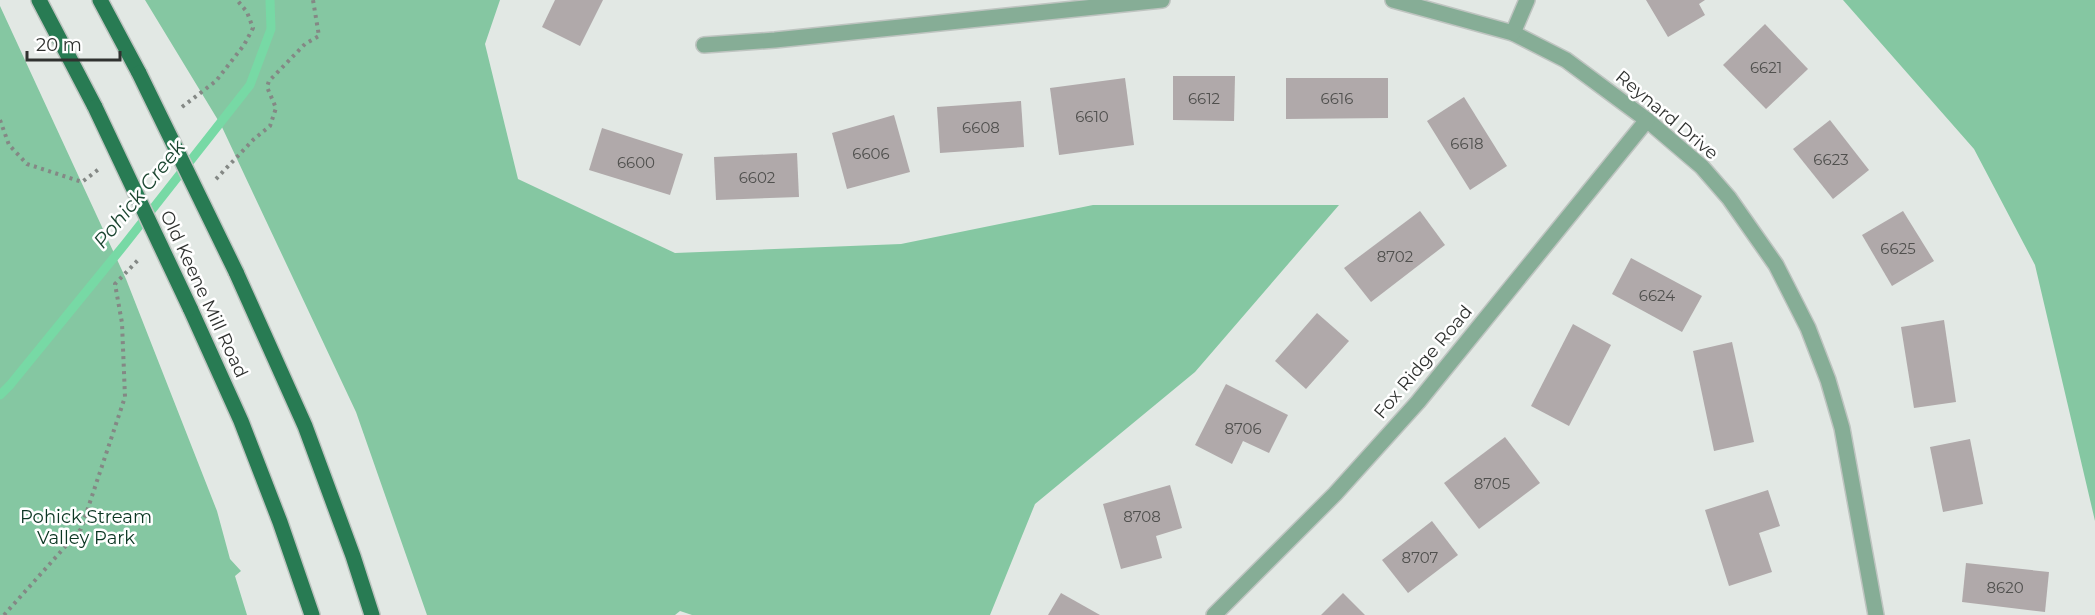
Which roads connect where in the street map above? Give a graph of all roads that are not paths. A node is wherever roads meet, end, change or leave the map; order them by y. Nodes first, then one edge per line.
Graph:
1 (39, 0) edge
2 (100, 0) edge
3 (1162, 0) edge
4 (1394, 0) edge
5 (1527, 0) edge
6 (1513, 33) junction
7 (704, 45) dead end
8 (1647, 120) junction
9 (312, 615) edge
10 (372, 615) edge
11 (1214, 615) edge
12 (1876, 615) edge

1 - 9 main road, Old Keene Mill Road, bridge
2 - 10 main road, Old Keene Mill Road, bridge
3 - 7 street
4 - 6 street, Reynard Drive
5 - 6 street
6 - 8 street, Reynard Drive
8 - 11 street, Fox Ridge Road
8 - 12 street, Reynard Drive

